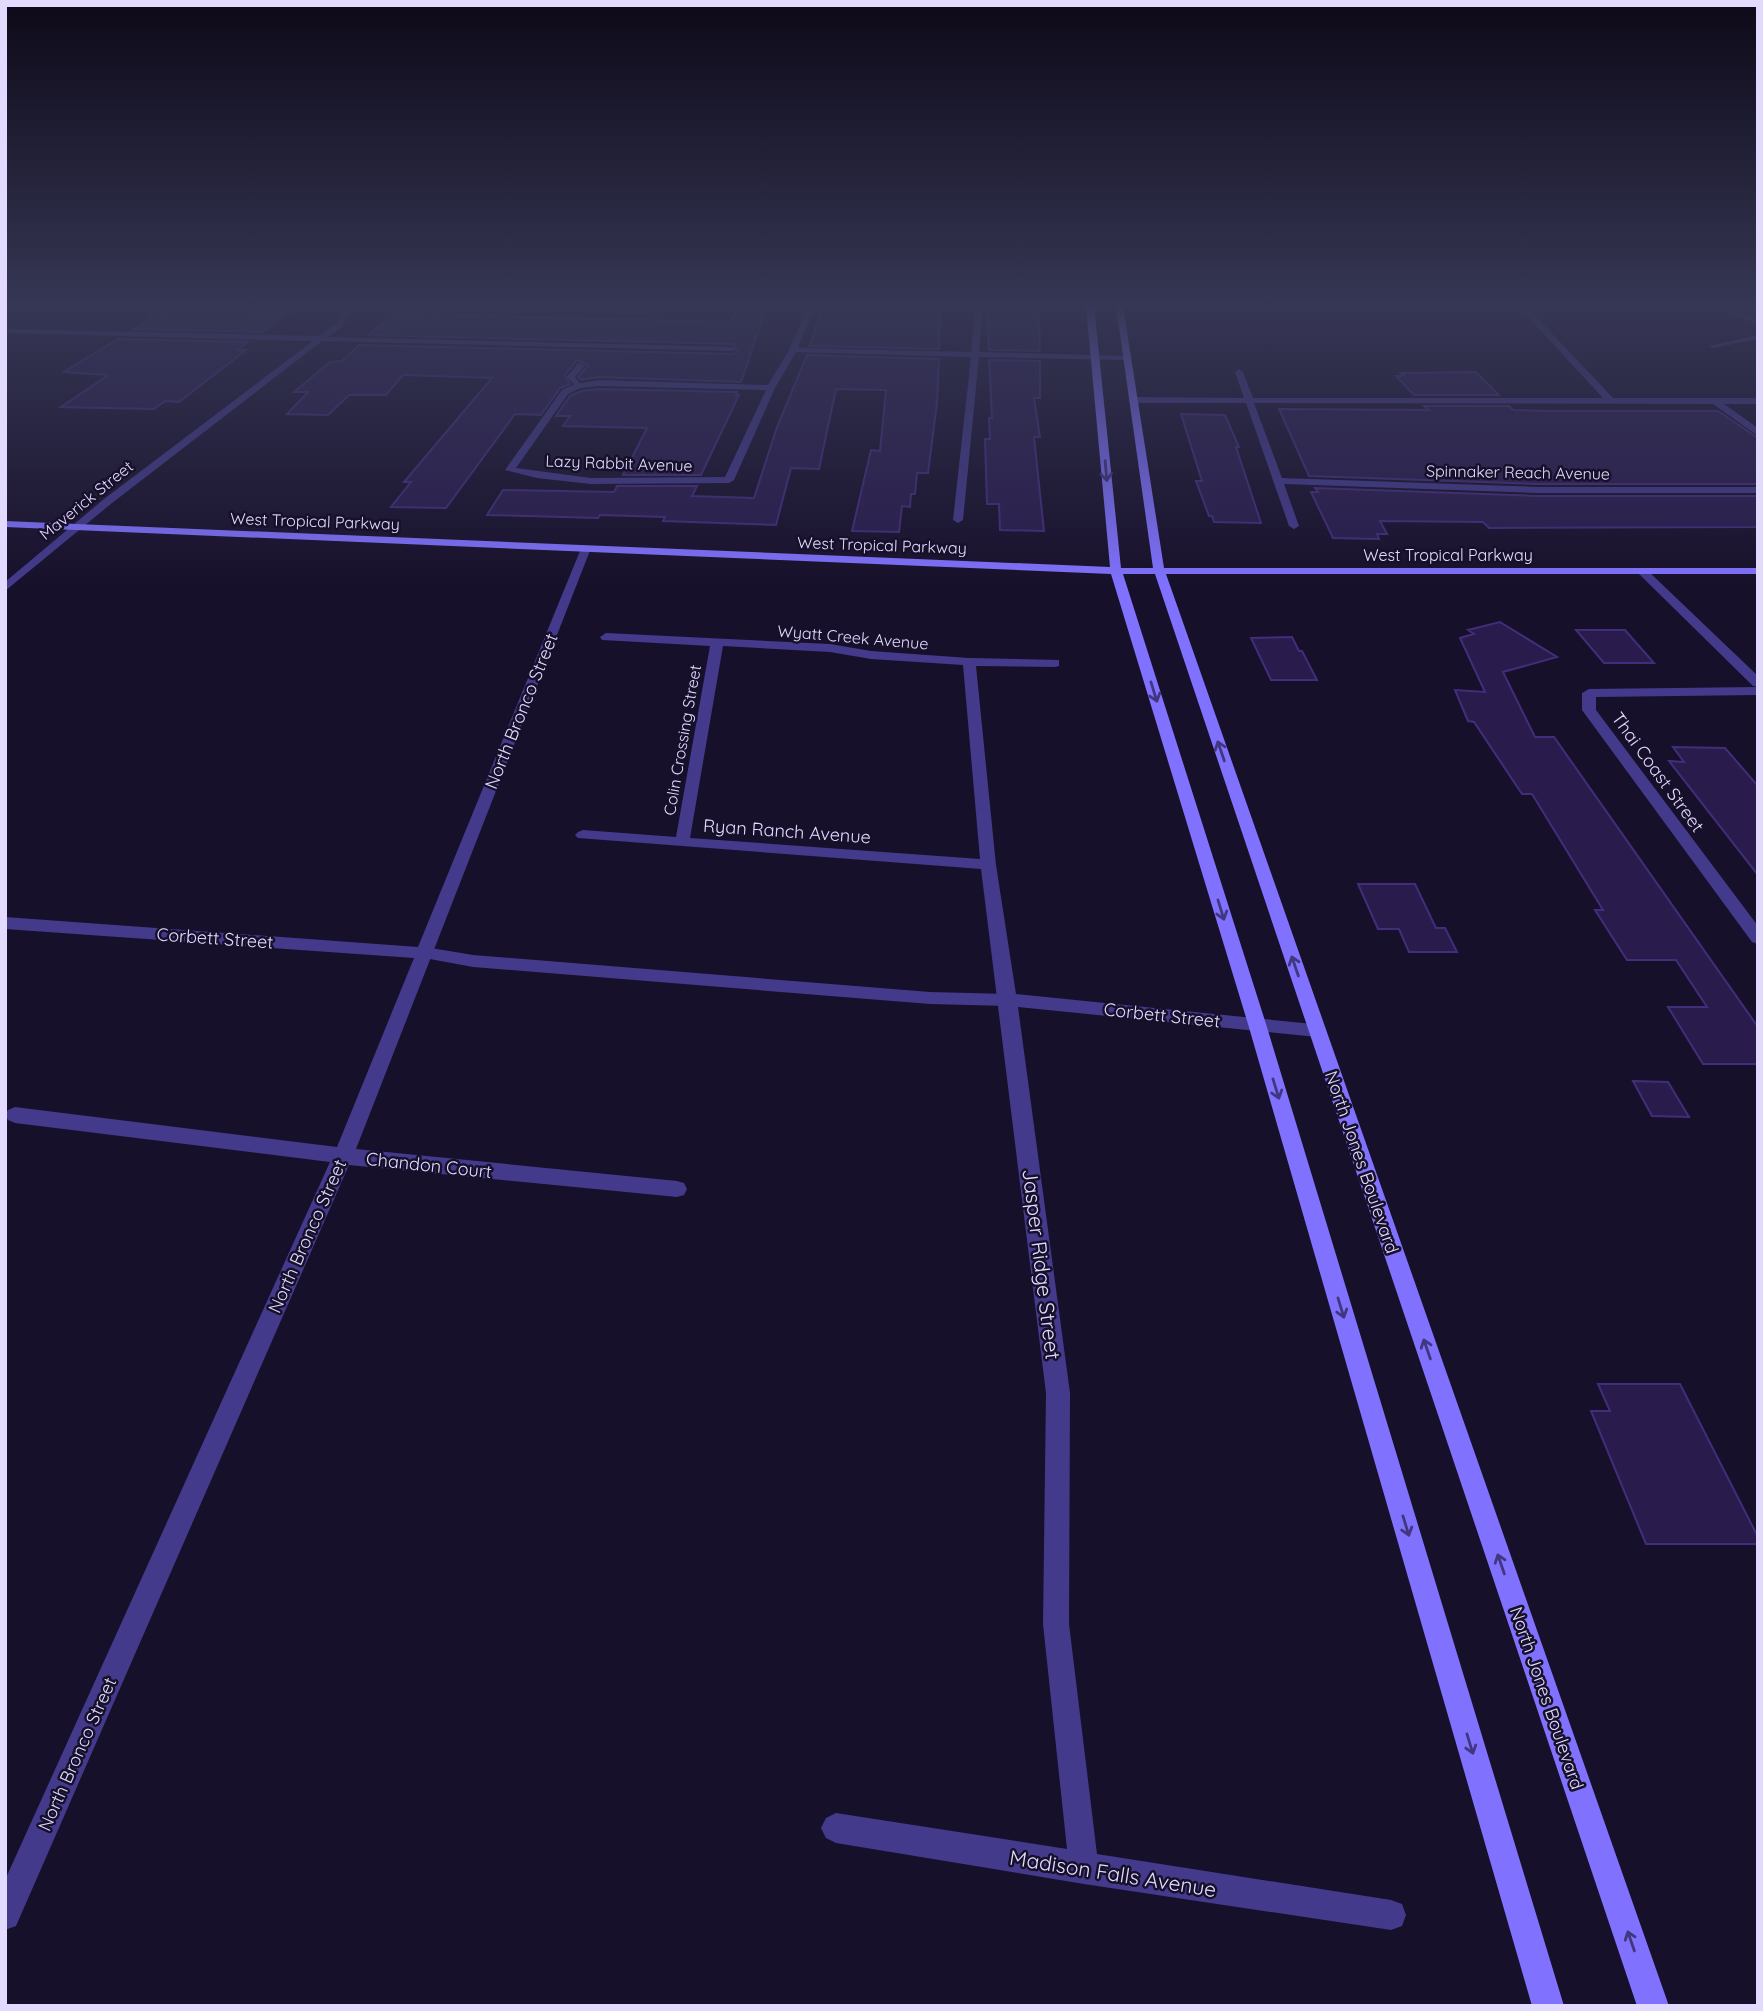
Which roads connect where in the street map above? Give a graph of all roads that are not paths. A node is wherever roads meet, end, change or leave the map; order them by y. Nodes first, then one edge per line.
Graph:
1 (241, 400) edge
2 (559, 400) edge
3 (766, 400) edge
4 (971, 400) edge
5 (1099, 400) edge
6 (1132, 400) joint
7 (1248, 401) junction
8 (1611, 401) joint
9 (1715, 401) junction
10 (1758, 401) edge
11 (1758, 433) edge
12 (1277, 481) junction
13 (1758, 490) edge
14 (958, 520) dead end
15 (5, 524) edge
16 (77, 526) junction
17 (1294, 526) dead end
18 (586, 548) junction
19 (1116, 571) junction
20 (1160, 571) junction
21 (1642, 571) junction
22 (1758, 571) edge
23 (5, 588) edge
24 (606, 637) dead end
25 (717, 643) junction
26 (970, 662) junction
27 (1055, 663) dead end
28 (1758, 683) edge
29 (1758, 691) edge
30 (583, 835) dead end
31 (682, 843) junction
32 (988, 865) junction
33 (5, 923) edge
34 (1758, 938) edge
35 (425, 953) junction
36 (1008, 1000) junction
37 (1257, 1024) junction
38 (1317, 1030) junction
39 (15, 1115) dead end
40 (343, 1156) junction
41 (677, 1189) dead end
42 (836, 1828) dead end
43 (1084, 1868) junction
44 (5, 1914) edge
45 (1391, 1915) dead end
46 (1548, 2006) edge
47 (1653, 2006) edge

1 - 16 street, Maverick Street
2 - 3 street, Lazy Rabbit Avenue
4 - 14 street
5 -> 19 main road
6 - 7 street
6 - 20 main road, North Jones Boulevard
7 - 8 street
7 - 12 street
8 - 9 street
9 - 10 street
9 - 11 street
12 - 13 street, Spinnaker Reach Avenue
12 - 17 street
15 - 16 main road, West Tropical Parkway
16 - 18 main road, West Tropical Parkway
16 - 23 street, Maverick Street
18 - 19 main road, West Tropical Parkway
18 - 35 street, North Bronco Street
19 - 20 main road, West Tropical Parkway
19 -> 37 main road
20 - 21 main road, West Tropical Parkway
38 -> 20 main road, North Jones Boulevard
21 - 22 main road, West Tropical Parkway
21 - 28 street
24 - 25 street, Wyatt Creek Avenue
25 - 26 street, Wyatt Creek Avenue
25 - 31 street, Colin Crossing Street
26 - 27 street, Wyatt Creek Avenue
26 - 32 street, Jasper Ridge Street
29 - 34 street, Thai Coast Street
30 - 31 street, Ryan Ranch Avenue
31 - 32 street, Ryan Ranch Avenue
32 - 36 street, Jasper Ridge Street
33 - 35 street, Corbett Street
35 - 36 street, Corbett Street
35 - 40 street, North Bronco Street
36 - 37 street, Corbett Street
36 - 43 street, Jasper Ridge Street
37 - 38 street, Corbett Street
37 -> 46 main road
47 -> 38 main road, North Jones Boulevard
39 - 40 street, Chandon Court
40 - 41 street, Chandon Court
40 - 44 street, North Bronco Street
42 - 43 street, Madison Falls Avenue
43 - 45 street, Madison Falls Avenue

